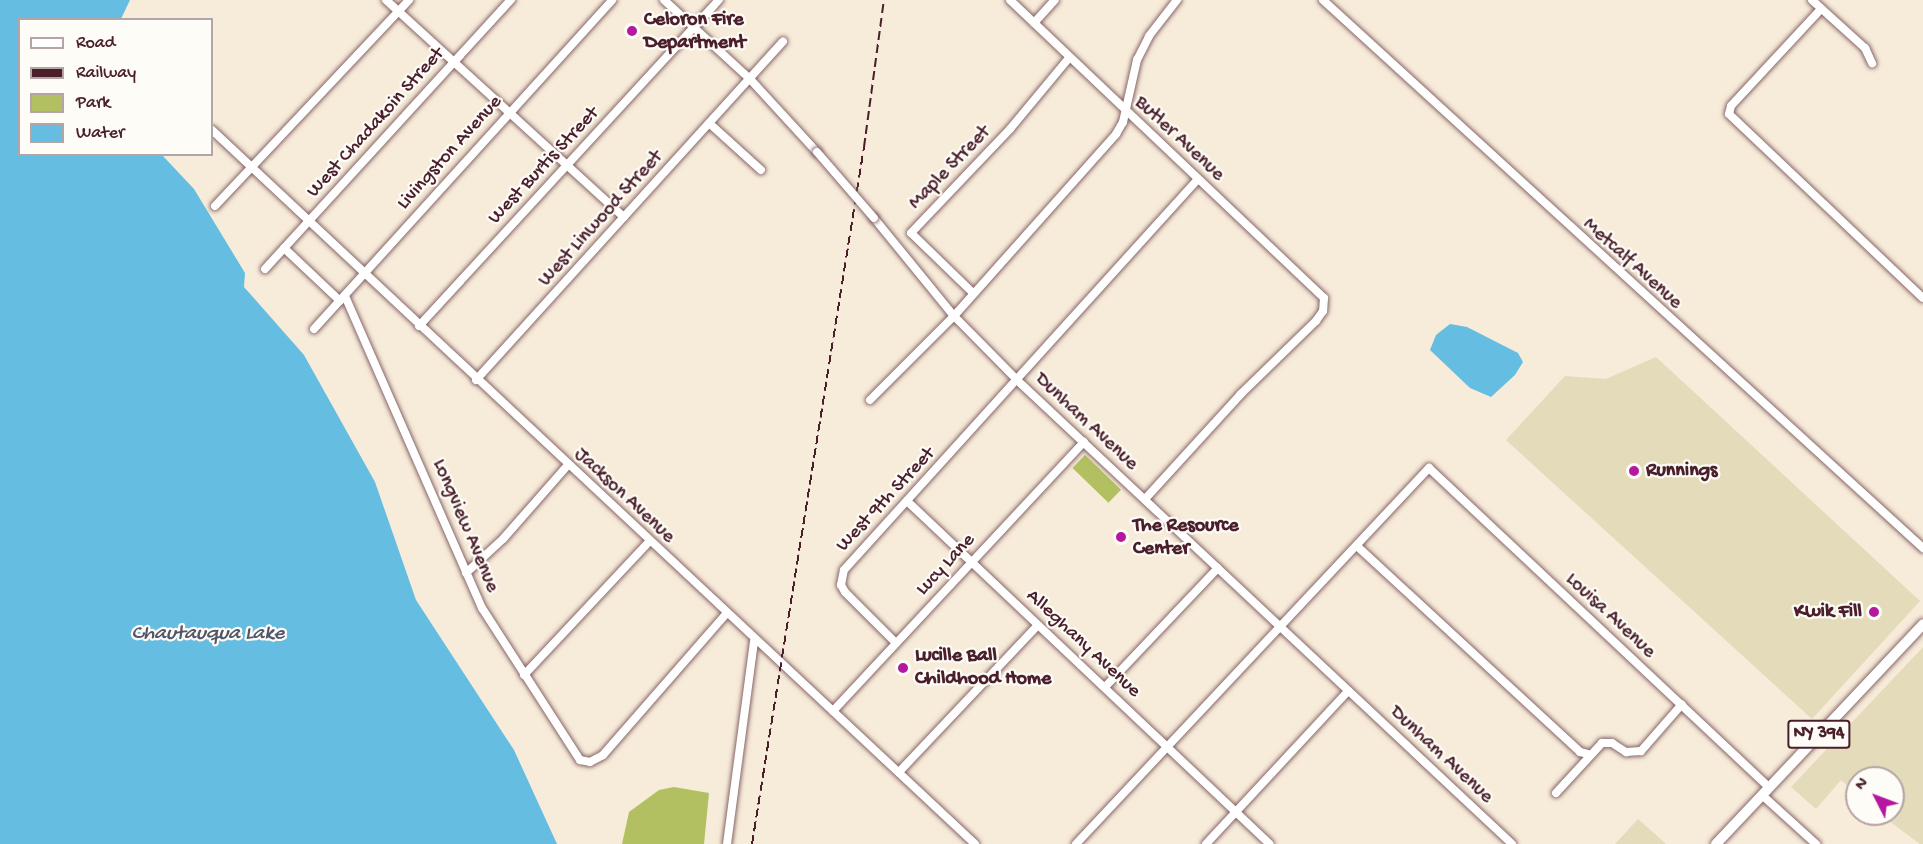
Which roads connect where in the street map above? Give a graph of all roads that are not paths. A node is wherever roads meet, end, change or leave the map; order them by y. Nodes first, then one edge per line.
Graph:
1 (386, 0) edge
2 (410, 0) edge
3 (511, 0) edge
4 (612, 0) edge
5 (664, 0) edge
6 (719, 0) edge
7 (1010, 0) edge
8 (1055, 0) edge
9 (1177, 0) edge
10 (1323, 0) edge
11 (1812, 0) edge
12 (1821, 9) junction
13 (399, 11) junction
14 (1034, 23) junction
15 (694, 28) junction
16 (783, 42) dead end
17 (1069, 58) junction
18 (454, 61) junction
19 (1872, 63) dead end
20 (750, 79) junction
21 (509, 111) junction
22 (1125, 112) junction
23 (709, 123) junction
24 (213, 131) edge
25 (568, 165) junction
26 (252, 170) junction
27 (761, 170) dead end
28 (1198, 179) junction
29 (215, 206) dead end
30 (624, 217) junction
31 (308, 222) junction
32 (284, 248) junction
33 (266, 269) dead end
34 (362, 274) junction
35 (973, 293) junction
36 (1923, 297) edge
37 (343, 298) junction
38 (954, 316) junction
39 (418, 327) junction
40 (314, 329) dead end
41 (476, 380) junction
42 (1018, 381) junction
43 (870, 400) dead end
44 (1084, 442) junction
45 (567, 466) junction
46 (1145, 499) junction
47 (907, 501) junction
48 (649, 542) junction
49 (1358, 546) junction
50 (1923, 548) edge
51 (972, 562) junction
52 (1218, 568) junction
53 (466, 573) junction
54 (726, 614) junction
55 (1923, 624) edge
56 (1038, 625) junction
57 (1280, 629) junction
58 (754, 640) junction
59 (896, 643) junction
60 (524, 675) junction
61 (1105, 687) junction
62 (1348, 691) junction
63 (1682, 704) junction
64 (833, 711) junction
65 (1168, 747) junction
66 (1585, 753) junction
67 (899, 772) junction
68 (1766, 791) junction
69 (1556, 793) dead end
70 (1236, 812) junction
71 (727, 844) edge
72 (975, 844) edge
73 (1076, 844) edge
74 (1206, 844) edge
75 (1270, 844) edge
76 (1512, 844) edge
77 (1716, 844) edge
78 (1816, 844) edge

1 - 13 street
2 - 13 street
3 - 18 street, West Chadakoin Street
4 - 21 street, Livingston Avenue
5 - 15 street, Dunham Avenue
6 - 15 street, West Burtis Street
7 - 14 street, Butler Avenue
8 - 14 street
9 - 22 street
10 - 50 street, Metcalf Avenue
11 - 12 street
12 - 19 street
12 - 36 street
13 - 18 street
13 - 26 street
14 - 17 street, Butler Avenue
15 - 20 street, Dunham Avenue
15 - 25 street, West Burtis Street
16 - 20 street, West Linwood Street
17 - 22 street, Butler Avenue
17 - 35 street, Maple Street
18 - 21 street
18 - 31 street, West Chadakoin Street
20 - 23 street, West Linwood Street
20 - 38 street, Dunham Avenue, bridge
21 - 25 street
21 - 34 street, Livingston Avenue
22 - 28 street, Butler Avenue
22 - 35 street
23 - 27 street
23 - 30 street, West Linwood Street
24 - 26 street, Jackson Avenue
25 - 30 street
25 - 39 street, West Burtis Street
26 - 29 street
26 - 31 street, Jackson Avenue
28 - 42 street, West 9th Street
28 - 46 street, Butler Avenue
30 - 41 street, West Linwood Street
31 - 32 street, West Chadakoin Street
31 - 34 street, Jackson Avenue
32 - 33 street, West Chadakoin Street
32 - 37 street
34 - 37 street, Livingston Avenue
34 - 39 street, Jackson Avenue
35 - 38 street
37 - 40 street, Livingston Avenue
37 - 53 street, Longview Avenue
38 - 42 street, Dunham Avenue
38 - 43 street
39 - 41 street, Jackson Avenue
41 - 45 street, Jackson Avenue
42 - 44 street, Dunham Avenue
42 - 47 street, West 9th Street
44 - 46 street, Dunham Avenue
44 - 51 street, Lucy Lane
45 - 48 street, Jackson Avenue
45 - 53 street
46 - 52 street, Dunham Avenue
47 - 51 street, Alleghany Avenue
47 - 59 street, West 9th Street
48 - 54 street, Jackson Avenue
48 - 60 street
49 - 57 street
49 - 63 street, Louisa Avenue
49 - 66 street
51 - 56 street, Alleghany Avenue
51 - 59 street, Lucy Lane
52 - 57 street, Dunham Avenue
52 - 61 street
53 - 60 street, Longview Avenue
54 - 58 street, Jackson Avenue
54 - 60 street, Longview Avenue
55 - 68 main road, NY 394
56 - 61 street, Alleghany Avenue
56 - 67 street
57 - 62 street, Dunham Avenue
57 - 65 street
58 - 64 street, Jackson Avenue
58 - 71 street
59 - 64 street, Lucy Lane
61 - 65 street, Alleghany Avenue
62 - 70 street
62 - 76 street, Dunham Avenue
63 - 66 street
63 - 68 street, Louisa Avenue
64 - 67 street, Jackson Avenue
65 - 70 street, Alleghany Avenue
65 - 73 street
66 - 69 street
67 - 72 street, Jackson Avenue
68 - 77 main road, NY 394
68 - 78 street, Louisa Avenue
70 - 74 street
70 - 75 street, Alleghany Avenue

